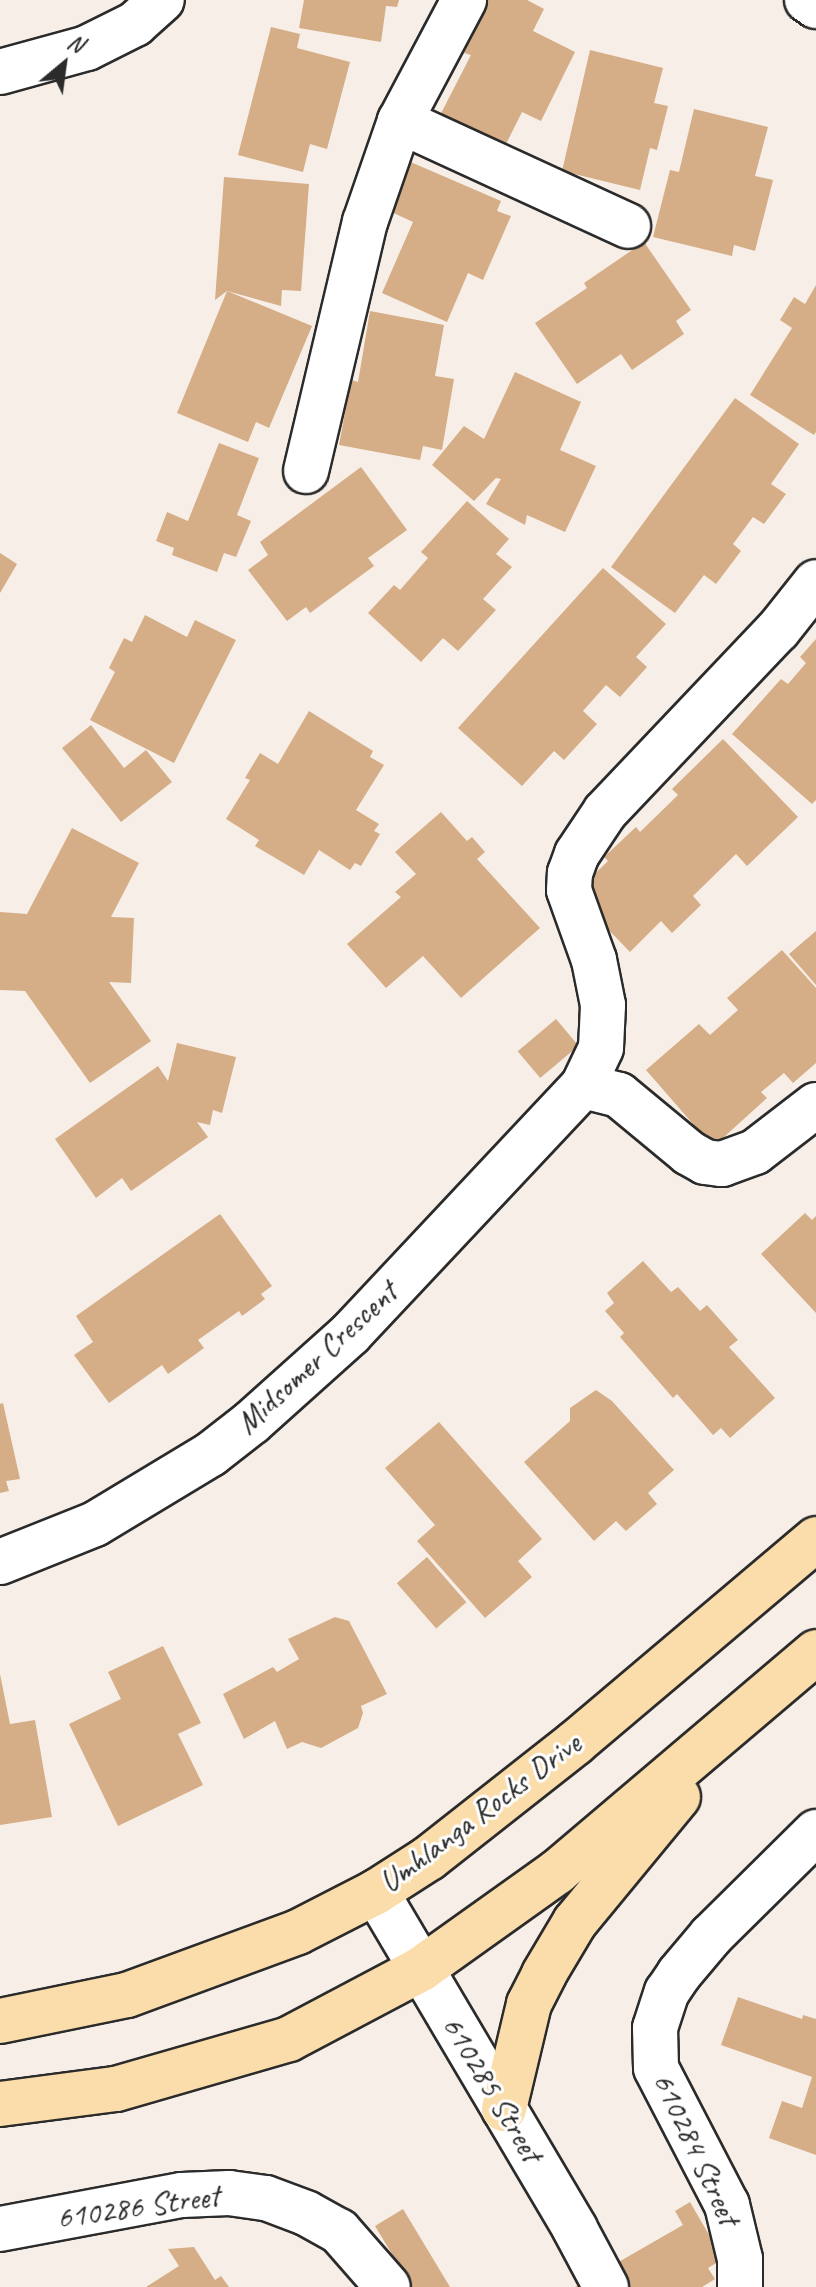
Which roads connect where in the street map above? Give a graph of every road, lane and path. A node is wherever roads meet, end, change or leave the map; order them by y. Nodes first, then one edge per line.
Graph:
1 (162, 0) edge
2 (464, 0) edge
3 (807, 0) edge
4 (816, 6) edge
5 (0, 72) edge
6 (400, 121) junction
7 (628, 226) dead end
8 (306, 471) dead end
9 (816, 582) edge
10 (583, 1086) junction
11 (816, 1105) edge
12 (816, 1539) edge
13 (0, 1562) edge
14 (816, 1652) edge
15 (760, 1700) junction
16 (816, 1832) edge
17 (376, 1892) junction
18 (421, 1969) junction
19 (0, 2021) edge
20 (0, 2104) edge
21 (504, 2109) junction
22 (0, 2229) edge
23 (388, 2287) edge
24 (606, 2287) edge
25 (740, 2287) edge

1 - 5 street
2 - 6 street
3 - 4 street
6 - 7 street
6 - 8 street
9 - 10 street, Midsomer Crescent
10 - 11 street
10 - 13 street, Midsomer Crescent
12 - 17 main road, Umhlanga Rocks Drive
14 - 15 main road
15 - 18 main road
15 - 21 main road
16 - 25 street, 610284 Street
17 - 18 street, 610285 Street
17 - 19 main road, Umhlanga Rocks Drive
18 - 20 main road
18 - 21 street, 610285 Street
21 - 24 street, 610285 Street
22 - 23 street, 610286 Street

